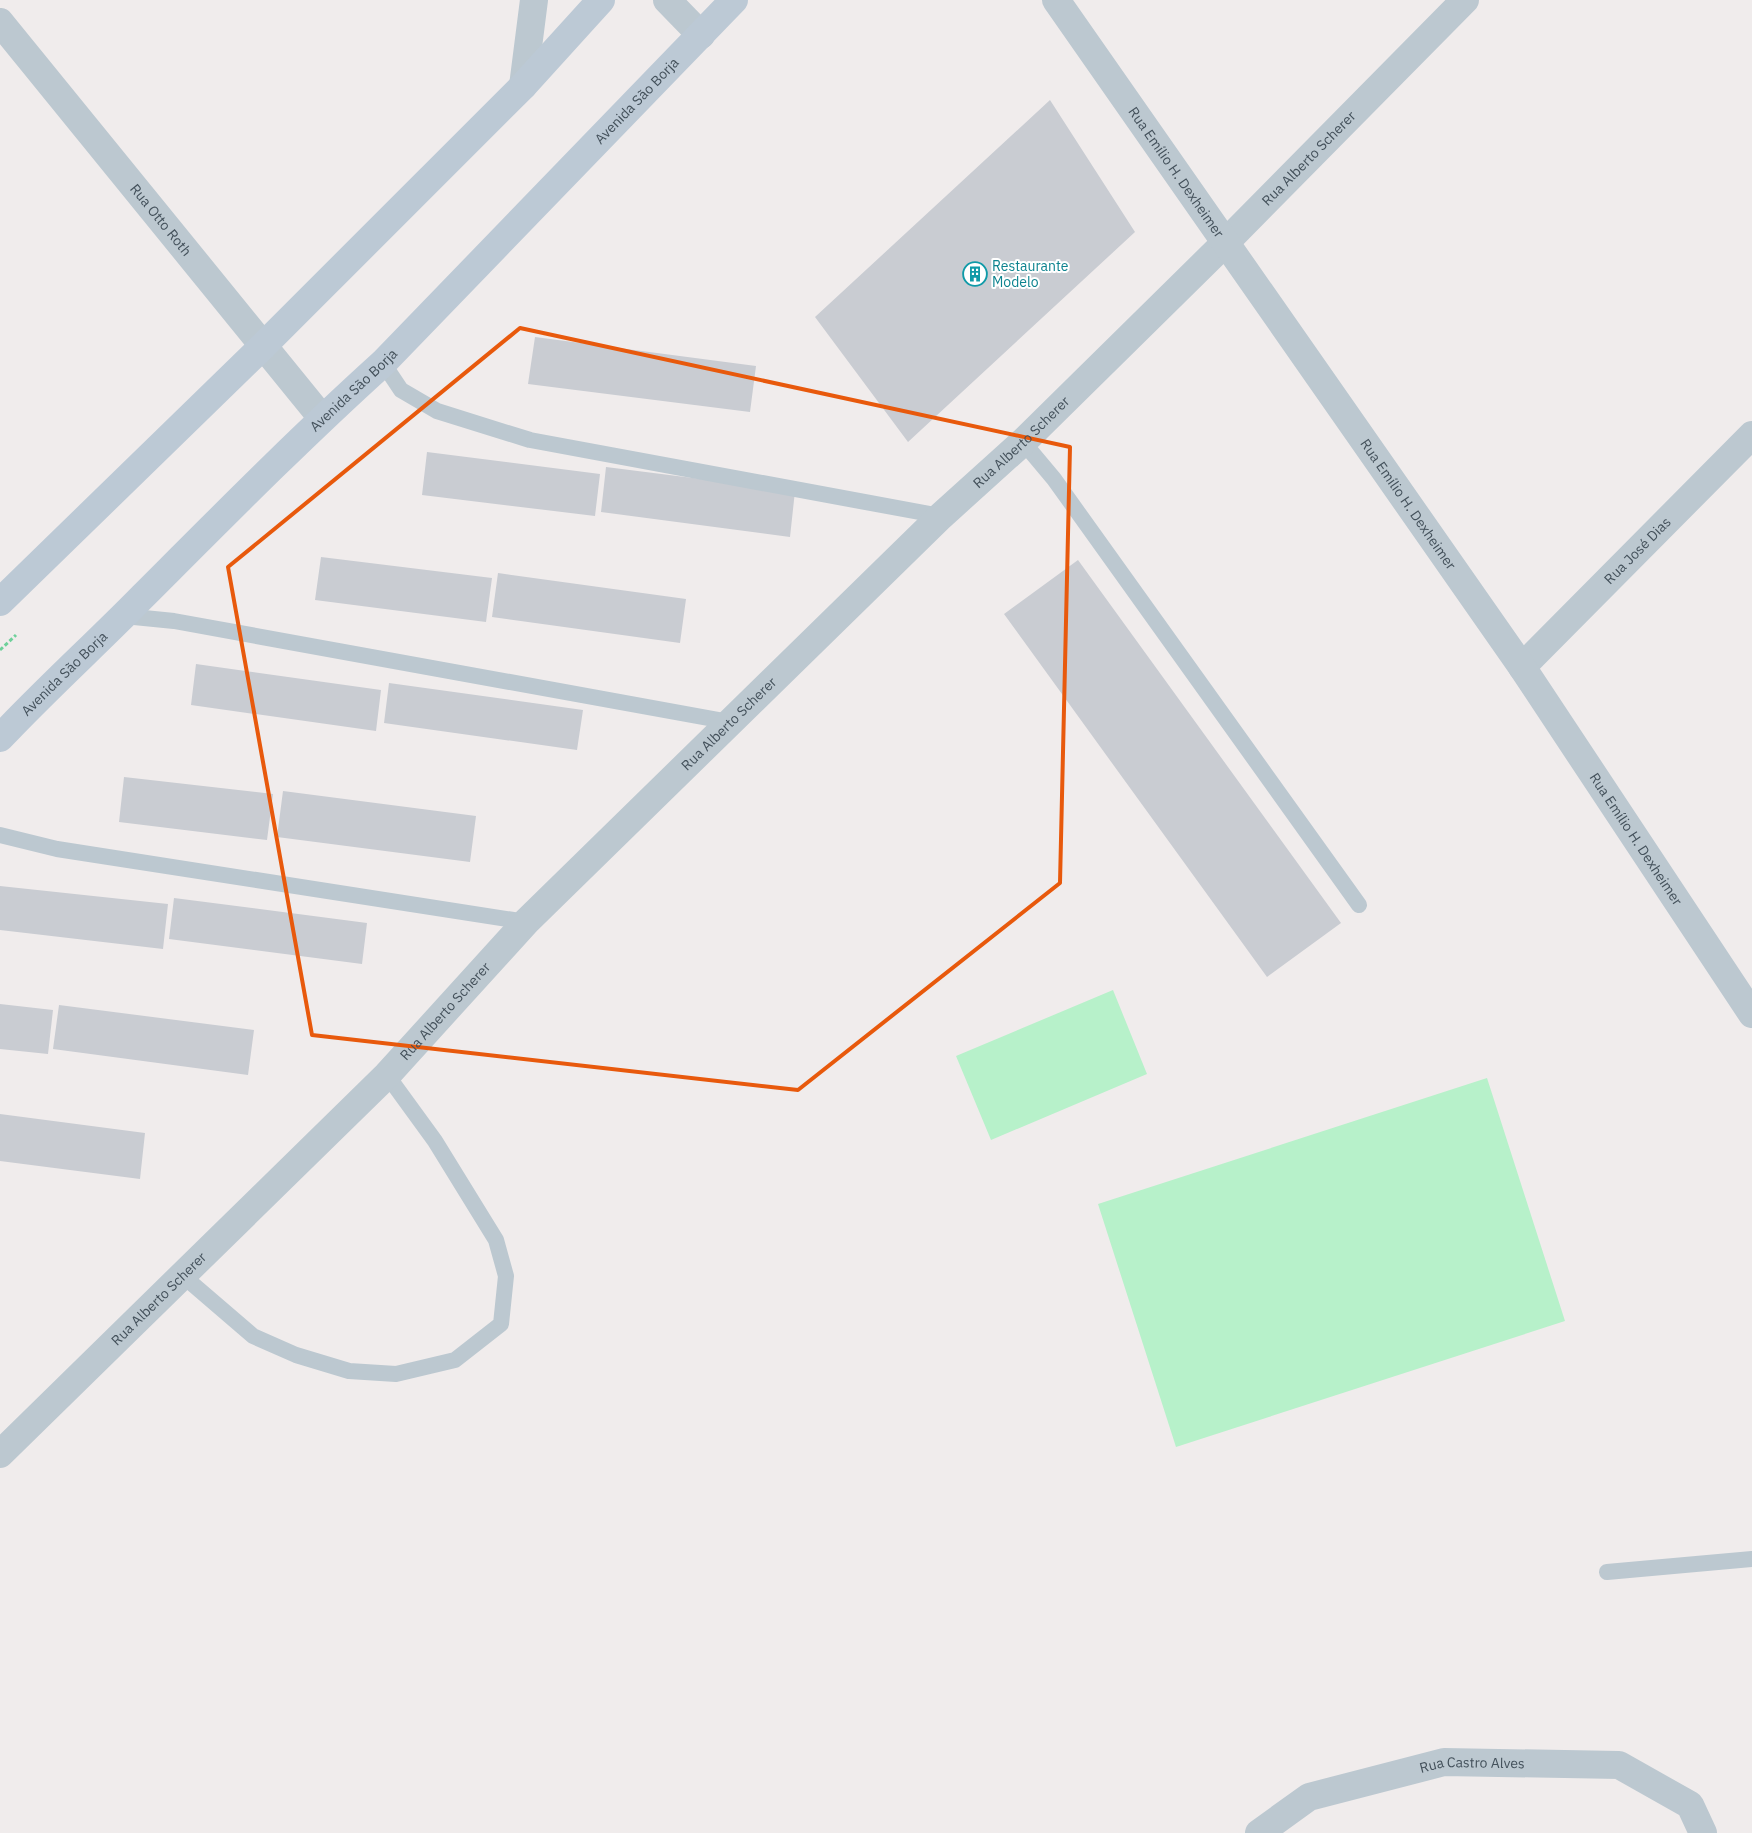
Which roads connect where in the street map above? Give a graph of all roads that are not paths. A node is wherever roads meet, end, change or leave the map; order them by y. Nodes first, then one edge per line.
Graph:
1 (534, 0) edge
2 (601, 0) edge
3 (667, 0) edge
4 (734, 0) edge
5 (1056, 0) edge
6 (1465, 0) edge
7 (0, 22) edge
8 (700, 35) junction
9 (523, 86) junction
10 (1224, 243) junction
11 (264, 345) junction
12 (382, 363) junction
13 (322, 418) junction
14 (1752, 434) edge
15 (1023, 442) junction
16 (942, 516) junction
17 (0, 602) edge
18 (124, 616) junction
19 (1522, 667) junction
20 (730, 722) junction
21 (0, 738) edge
22 (0, 835) edge
23 (1359, 904) dead end
24 (526, 922) junction
25 (1752, 1014) edge
26 (387, 1075) junction
27 (182, 1276) junction
28 (0, 1454) edge
29 (1752, 1559) edge
30 (1607, 1572) dead end
31 (1259, 1833) edge
32 (1703, 1833) edge

1 - 9 street
2 - 9 main road
3 - 8 street
4 - 8 main road, Avenida São Borja
5 - 10 street, Rua Emílio H. Dexheimer
6 - 10 street, Rua Alberto Scherer
7 - 11 street, Rua Otto Roth
8 - 12 main road, Avenida São Borja
9 - 11 main road
10 - 15 street, Rua Alberto Scherer
10 - 19 street, Rua Emílio H. Dexheimer
11 - 13 street, Rua Otto Roth
11 - 17 main road
12 - 13 main road, Avenida São Borja
12 - 16 lane
13 - 18 main road, Avenida São Borja
14 - 19 street, Rua José Dias
15 - 16 street, Rua Alberto Scherer
15 - 23 lane
16 - 20 street, Rua Alberto Scherer
18 - 20 lane
18 - 21 main road, Avenida São Borja
19 - 25 street, Rua Emílio H. Dexheimer
20 - 24 street, Rua Alberto Scherer
22 - 24 lane
24 - 26 street, Rua Alberto Scherer
26 - 27 street, Rua Alberto Scherer
26 - 27 lane
27 - 28 street, Rua Alberto Scherer
29 - 30 lane
31 - 32 street, Rua Castro Alves

